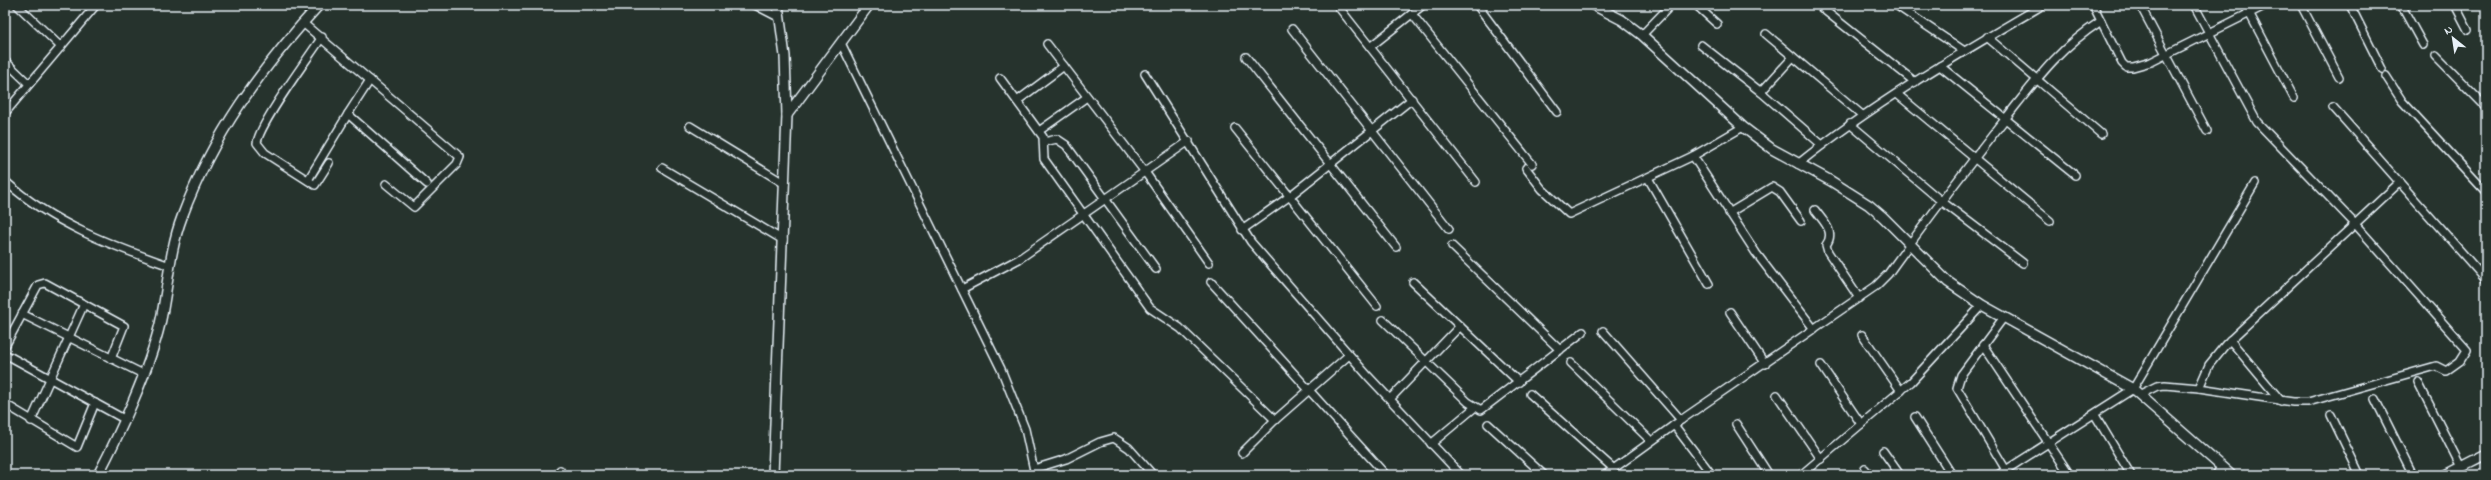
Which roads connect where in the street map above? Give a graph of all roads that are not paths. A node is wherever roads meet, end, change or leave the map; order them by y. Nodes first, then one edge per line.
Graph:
1 (17, 5) edge
2 (319, 5) edge
3 (755, 5) edge
4 (778, 5) edge
5 (869, 5) edge
6 (1337, 5) edge
7 (1423, 5) edge
8 (1477, 5) edge
9 (1593, 5) edge
10 (1671, 5) edge
11 (1696, 5) edge
12 (1818, 5) edge
13 (1896, 5) edge
14 (2043, 5) edge
15 (2093, 5) edge
16 (2140, 5) edge
17 (2194, 5) edge
18 (2246, 5) edge
19 (2266, 5) edge
20 (2301, 5) edge
21 (2350, 5) edge
22 (2401, 5) edge
23 (2455, 5) edge
24 (95, 6) edge
25 (2250, 13) junction
26 (1412, 14) junction
27 (780, 18) junction
28 (2101, 21) junction
29 (303, 23) junction
30 (1717, 24) dead end
31 (1292, 29) dead end
32 (2468, 30) dead end
33 (1766, 34) dead end
34 (2210, 34) junction
35 (1642, 35) junction
36 (322, 37) junction
37 (1987, 37) junction
38 (841, 43) junction
39 (1047, 44) dead end
40 (1701, 45) dead end
41 (2422, 45) dead end
42 (61, 46) junction
43 (1370, 47) junction
44 (1964, 51) junction
45 (2166, 56) junction
46 (2436, 56) dead end
47 (1246, 57) dead end
48 (1793, 57) junction
49 (5, 61) edge
50 (1064, 66) junction
51 (1940, 66) junction
52 (2382, 69) dead end
53 (1145, 74) dead end
54 (2386, 76) dead end
55 (2339, 77) dead end
56 (1000, 78) dead end
57 (370, 80) junction
58 (2035, 80) junction
59 (1915, 82) junction
60 (30, 84) junction
61 (1762, 92) junction
62 (1897, 94) junction
63 (1087, 97) junction
64 (2294, 98) dead end
65 (1412, 99) junction
66 (1017, 101) junction
67 (2333, 107) dead end
68 (2486, 107) edge
69 (1557, 112) dead end
70 (5, 113) edge
71 (348, 114) junction
72 (787, 115) junction
73 (1862, 115) junction
74 (2005, 119) junction
75 (1850, 124) junction
76 (690, 126) dead end
77 (1743, 127) junction
78 (1235, 128) dead end
79 (1039, 131) junction
80 (1372, 131) junction
81 (2207, 131) dead end
82 (2101, 134) dead end
83 (1189, 141) junction
84 (1044, 142) junction
85 (1822, 145) junction
86 (1694, 156) junction
87 (1972, 158) junction
88 (329, 163) dead end
89 (1331, 164) junction
90 (1798, 164) junction
91 (662, 168) dead end
92 (1145, 172) junction
93 (2075, 175) dead end
94 (1648, 178) junction
95 (308, 180) junction
96 (5, 181) edge
97 (1476, 182) dead end
98 (2254, 183) dead end
99 (2399, 183) junction
100 (386, 184) dead end
101 (427, 184) dead end
102 (785, 184) junction
103 (2486, 192) edge
104 (1290, 196) junction
105 (1106, 199) junction
106 (1940, 200) junction
107 (1815, 210) dead end
108 (1729, 213) junction
109 (1083, 215) junction
110 (1801, 221) dead end
111 (2050, 221) dead end
112 (2356, 225) junction
113 (1449, 229) dead end
114 (1242, 230) junction
115 (783, 240) junction
116 (1909, 244) junction
117 (1396, 246) dead end
118 (1452, 246) dead end
119 (1209, 263) dead end
120 (2023, 263) dead end
121 (170, 266) junction
122 (1156, 268) dead end
123 (2486, 280) edge
124 (1211, 282) dead end
125 (1413, 282) dead end
126 (1709, 284) dead end
127 (962, 289) junction
128 (1859, 298) junction
129 (84, 304) junction
130 (1982, 305) junction
131 (1377, 306) dead end
132 (1730, 312) dead end
133 (22, 314) junction
134 (2004, 317) junction
135 (1383, 320) dead end
136 (1460, 326) junction
137 (1814, 329) junction
138 (1603, 331) dead end
139 (1583, 332) dead end
140 (1862, 335) dead end
141 (68, 338) junction
142 (2230, 340) junction
143 (5, 346) edge
144 (1983, 346) junction
145 (1560, 350) junction
146 (5, 354) edge
147 (1349, 355) junction
148 (111, 359) junction
149 (1427, 361) junction
150 (1571, 362) dead end
151 (1765, 364) junction
152 (1821, 365) dead end
153 (142, 374) junction
154 (50, 378) junction
155 (1519, 382) junction
156 (2418, 382) dead end
157 (2199, 388) junction
158 (1309, 390) junction
159 (1901, 391) junction
160 (2136, 392) junction
161 (1530, 394) dead end
162 (1777, 395) dead end
163 (1390, 399) junction
164 (2375, 399) dead end
165 (2281, 401) junction
166 (95, 403) junction
167 (5, 404) edge
168 (1474, 408) junction
169 (2094, 415) junction
170 (2331, 415) dead end
171 (1914, 417) dead end
172 (124, 419) junction
173 (1275, 420) junction
174 (1681, 420) junction
175 (31, 421) junction
176 (1488, 424) dead end
177 (1736, 424) dead end
178 (1861, 424) junction
179 (1674, 425) junction
180 (1651, 441) junction
181 (2049, 443) junction
182 (1431, 444) junction
183 (1883, 452) dead end
184 (1242, 453) dead end
185 (2486, 454) edge
186 (1821, 459) junction
187 (2486, 466) edge
188 (2461, 467) junction
189 (1614, 469) junction
190 (1865, 469) dead end
191 (2219, 471) edge
192 (1035, 472) edge
193 (2008, 472) edge
194 (98, 475) edge
195 (773, 475) edge
196 (1153, 475) edge
197 (1386, 475) edge
198 (1461, 475) edge
199 (1544, 475) edge
200 (1605, 475) edge
201 (1712, 475) edge
202 (1769, 475) edge
203 (1801, 475) edge
204 (1870, 475) edge
205 (1900, 475) edge
206 (1952, 475) edge
207 (1998, 475) edge
208 (2070, 475) edge
209 (2131, 475) edge
210 (2231, 475) edge
211 (2360, 475) edge
212 (2413, 475) edge
213 (2445, 475) edge
214 (2467, 475) edge

1 - 42 street
2 - 29 street
3 - 27 street
4 - 27 street
5 - 38 street
6 - 43 street
7 - 26 street
8 - 69 street
9 - 35 street
10 - 35 street
11 - 30 street
12 - 59 street
13 - 44 street
14 - 37 street
15 - 28 street
16 - 45 street
17 - 34 street
18 - 25 street
19 - 25 street
20 - 55 street
21 - 52 street
22 - 41 street
23 - 32 street
24 - 42 street
25 - 34 street
25 - 64 street
26 - 43 street
26 - 94 street
27 - 72 street
28 - 45 street
28 - 58 street
29 - 36 street
29 - 121 street
31 - 80 street
33 - 48 street
34 - 45 street
34 - 112 street
35 - 77 street
36 - 57 street
36 - 95 street
37 - 44 street
37 - 58 street
38 - 72 street
38 - 127 street
39 - 50 street
40 - 61 street
42 - 60 street
43 - 65 street
44 - 51 street
45 - 81 street
46 - 68 street
47 - 89 street
48 - 61 street
48 - 73 street
49 - 60 street
50 - 63 street
50 - 66 street
51 - 59 street
51 - 74 street
53 - 83 street
54 - 103 street
56 - 66 street
57 - 71 street
57 - 100 street
58 - 74 street
58 - 82 street
59 - 62 street
60 - 70 street
61 - 85 street
62 - 73 street
62 - 87 street
63 - 79 street
63 - 92 street
65 - 80 street
65 - 97 street
66 - 79 street
67 - 99 street
71 - 95 street
71 - 101 street
72 - 102 street
73 - 75 street
74 - 87 street
74 - 93 street
75 - 85 street
75 - 106 street
76 - 102 street
77 - 86 street
77 - 90 street
78 - 104 street
79 - 84 street
80 - 89 street
80 - 113 street
83 - 92 street
83 - 114 street
84 - 105 street
84 - 109 street
85 - 90 street
86 - 94 street
86 - 108 street
87 - 106 street
87 - 111 street
88 - 95 street
89 - 104 street
89 - 117 street
90 - 116 street
91 - 115 street
92 - 105 street
92 - 119 street
94 - 126 street
96 - 121 street
98 - 160 street
99 - 112 street
99 - 123 street
102 - 115 street
104 - 114 street
104 - 131 street
105 - 109 street
105 - 122 street
106 - 116 street
106 - 120 street
107 - 128 street
108 - 110 street
108 - 137 street
109 - 127 street
109 - 173 street
112 - 142 street
112 - 165 street
114 - 147 street
115 - 195 street
116 - 128 street
116 - 130 street
118 - 145 street
121 - 153 street
124 - 158 street
125 - 136 street
127 - 192 street
128 - 137 street
129 - 133 street
129 - 141 street
129 - 148 street
130 - 134 street
130 - 159 street
132 - 151 street
133 - 141 street
133 - 143 street
134 - 144 street
134 - 160 street
135 - 149 street
136 - 149 street
136 - 155 street
137 - 151 street
138 - 174 street
139 - 145 street
140 - 159 street
141 - 148 street
141 - 154 street
142 - 157 street
142 - 165 street
144 - 181 street
144 - 193 street
145 - 155 street
146 - 154 street
147 - 158 street
147 - 163 street
148 - 153 street
149 - 163 street
149 - 168 street
150 - 180 street
151 - 174 street
152 - 178 street
153 - 172 street
154 - 166 street
154 - 175 street
155 - 168 street
156 - 188 street
157 - 160 street
157 - 165 street
158 - 173 street
158 - 197 street
159 - 178 street
160 - 169 street
160 - 191 street
161 - 189 street
162 - 186 street
163 - 182 street
164 - 212 street
166 - 172 street
166 - 175 street
167 - 175 street
168 - 182 street
169 - 181 street
169 - 209 street
170 - 211 street
171 - 206 street
172 - 194 street
173 - 184 street
174 - 179 street
176 - 199 street
177 - 202 street
178 - 186 street
179 - 180 street
179 - 201 street
180 - 189 street
181 - 193 street
181 - 208 street
182 - 198 street
183 - 205 street
185 - 188 street
186 - 203 street
187 - 214 street
188 - 213 street
189 - 200 street
190 - 204 street
191 - 210 street
192 - 196 street
193 - 207 street

